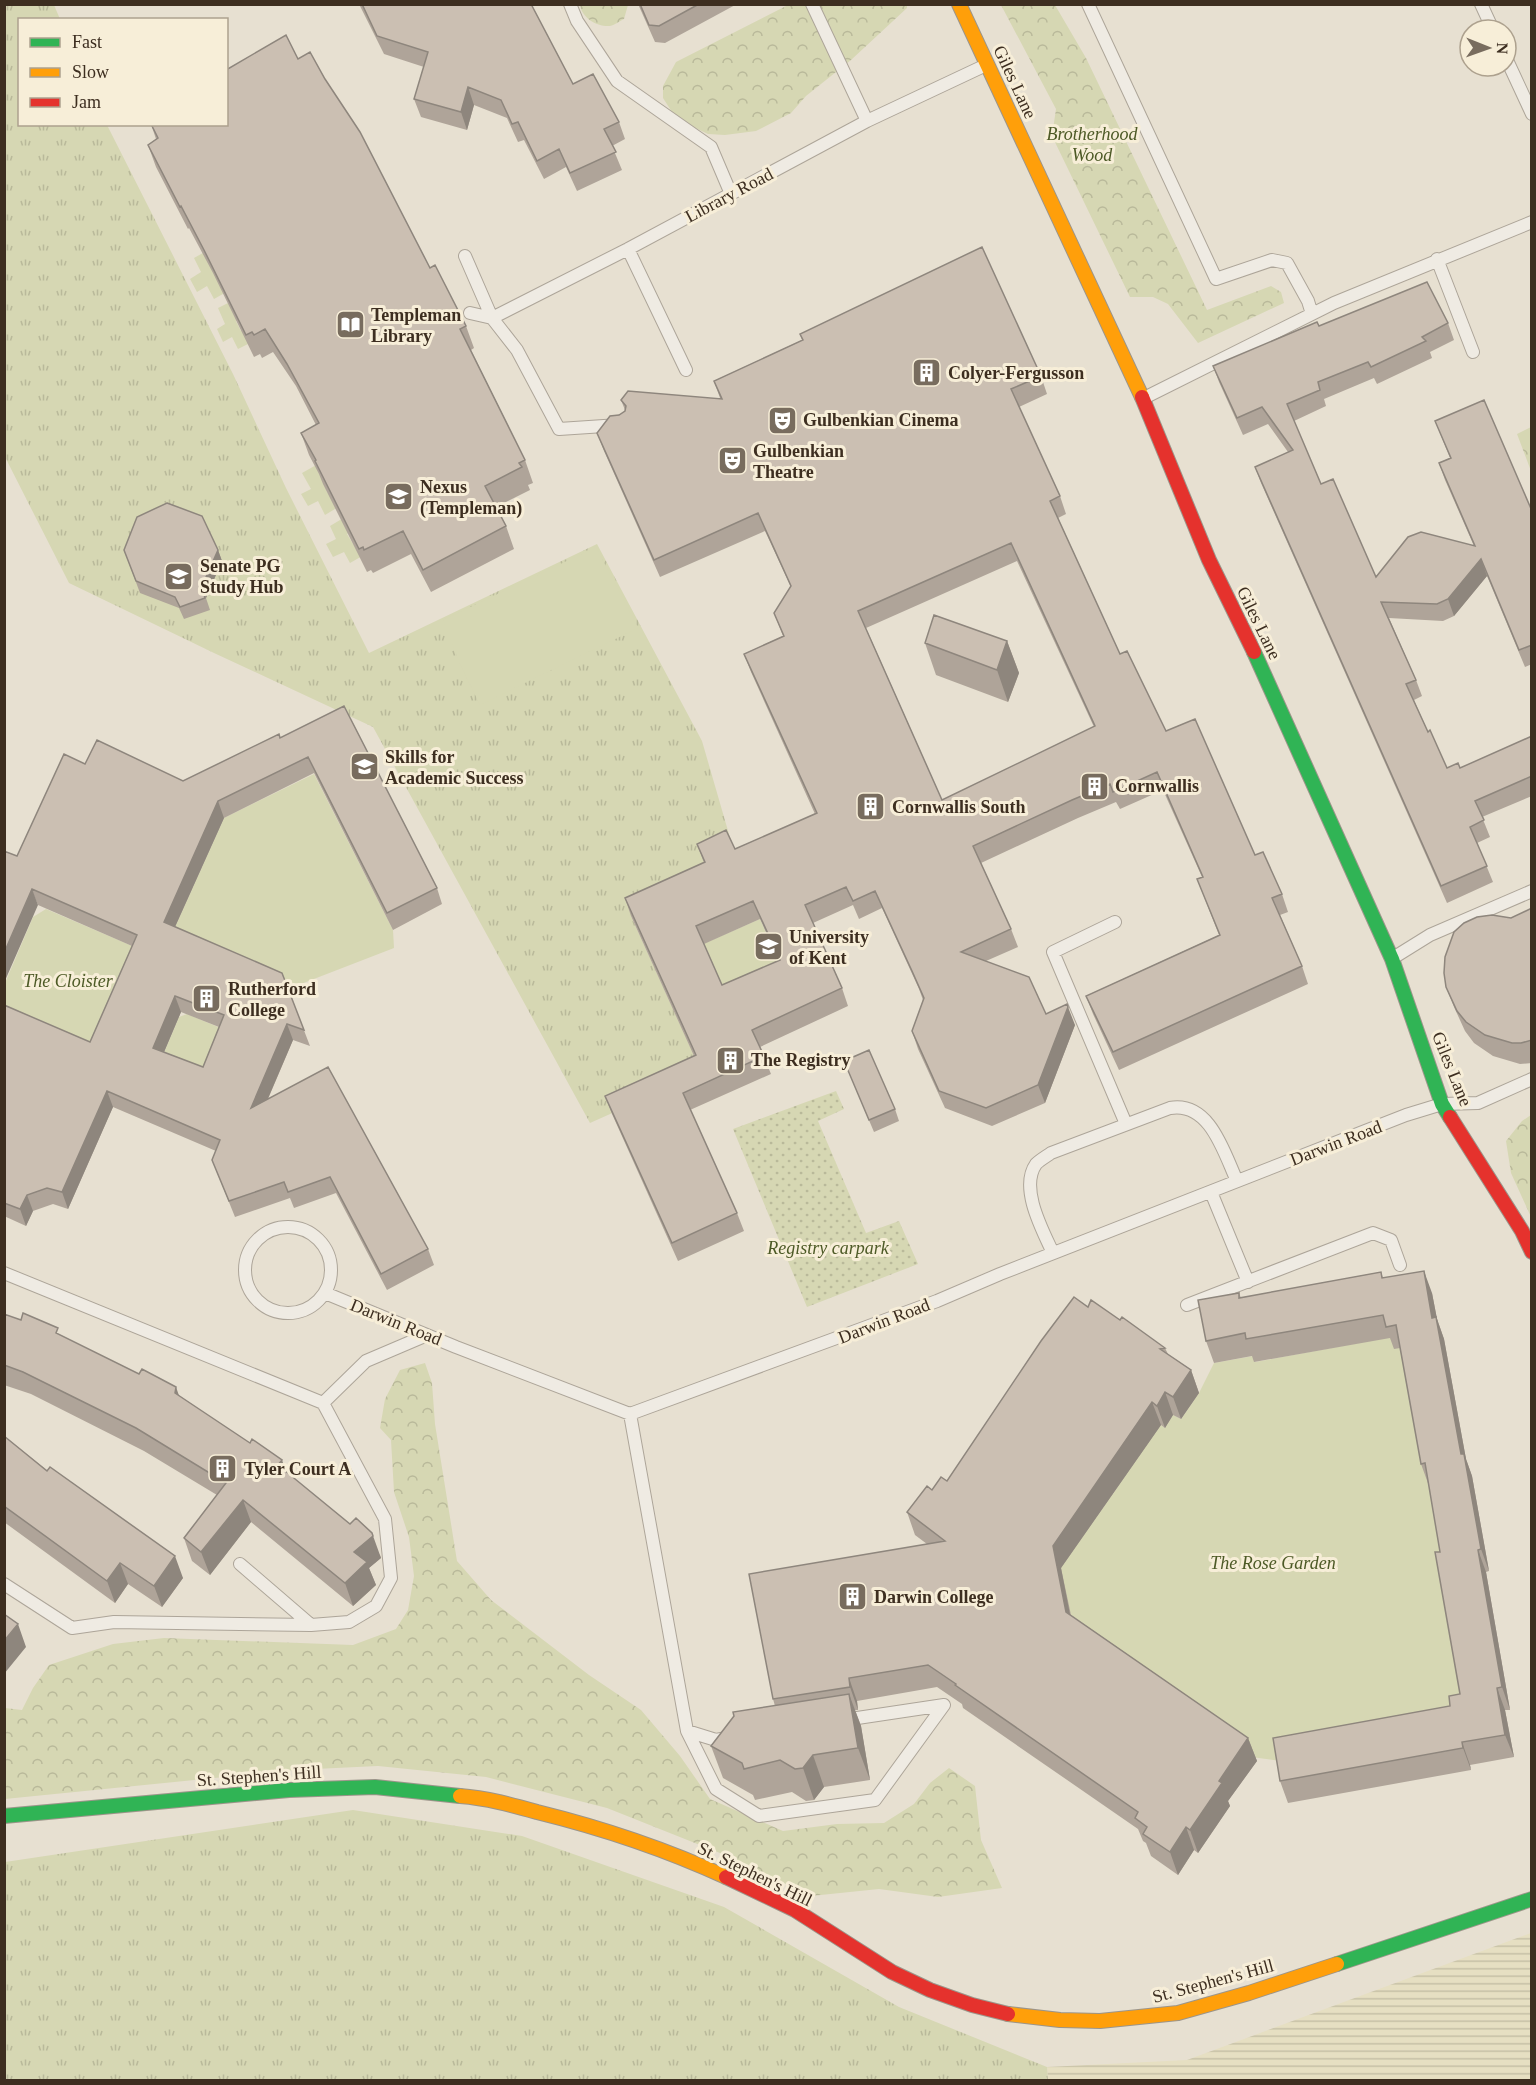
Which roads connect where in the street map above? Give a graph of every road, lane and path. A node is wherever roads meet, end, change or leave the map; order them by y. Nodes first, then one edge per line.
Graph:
1 (570, 4) edge
2 (812, 4) edge
3 (959, 4) edge
4 (1088, 4) edge
5 (1481, 4) edge
6 (1487, 18) edge
7 (987, 64) junction
8 (1515, 78) edge
9 (1532, 114) edge
10 (867, 121) junction
11 (731, 194) junction
12 (1532, 222) edge
13 (628, 249) junction
14 (465, 256) dead end
15 (1437, 260) junction
16 (470, 313) dead end
17 (1312, 314) junction
18 (492, 318) junction
19 (1473, 352) dead end
20 (686, 370) dead end
21 (1143, 398) junction
22 (624, 425) edge
23 (1532, 891) edge
24 (1115, 922) dead end
25 (1392, 959) junction
26 (1532, 1079) edge
27 (1442, 1104) junction
28 (1126, 1124) junction
29 (1237, 1181) junction
30 (1210, 1192) junction
31 (1532, 1252) edge
32 (1053, 1253) junction
33 (1400, 1264) dead end
34 (4, 1273) edge
35 (1248, 1282) junction
36 (325, 1293) junction
37 (1187, 1305) dead end
38 (427, 1335) junction
39 (323, 1403) junction
40 (630, 1414) junction
41 (240, 1564) dead end
42 (4, 1584) edge
43 (311, 1625) junction
44 (832, 1722) edge
45 (687, 1731) junction
46 (747, 1735) edge
47 (4, 1816) edge
48 (1532, 1899) edge

1 - 11 lane
2 - 10 lane
3 - 7 street, Giles Lane
4 - 17 lane
5 - 6 lane
7 - 10 lane, Library Road
7 - 21 street, Giles Lane
8 - 9 lane
10 - 11 lane, Library Road
11 - 13 lane, Library Road
12 - 15 lane
13 - 18 lane, Library Road
13 - 20 lane
14 - 18 lane
15 - 17 lane
15 - 19 lane
16 - 18 lane
17 - 21 lane
18 - 22 lane
21 - 25 street, Giles Lane
23 - 25 lane
24 - 28 lane
25 - 27 street, Giles Lane
26 - 27 lane, Darwin Road
27 - 29 lane, Darwin Road
27 - 31 street, Giles Lane
28 - 29 lane
28 - 32 lane
29 - 30 lane, Darwin Road
30 - 32 lane, Darwin Road
30 - 35 lane
32 - 40 lane, Darwin Road
33 - 35 lane
34 - 39 lane
35 - 37 lane
36 - 36 lane
36 - 38 lane, Darwin Road
38 - 39 lane
38 - 40 lane, Darwin Road
39 - 43 lane
40 - 45 lane
41 - 43 lane
42 - 43 lane
44 - 45 lane
45 - 46 lane
47 - 48 street, St. Stephen's Hill

